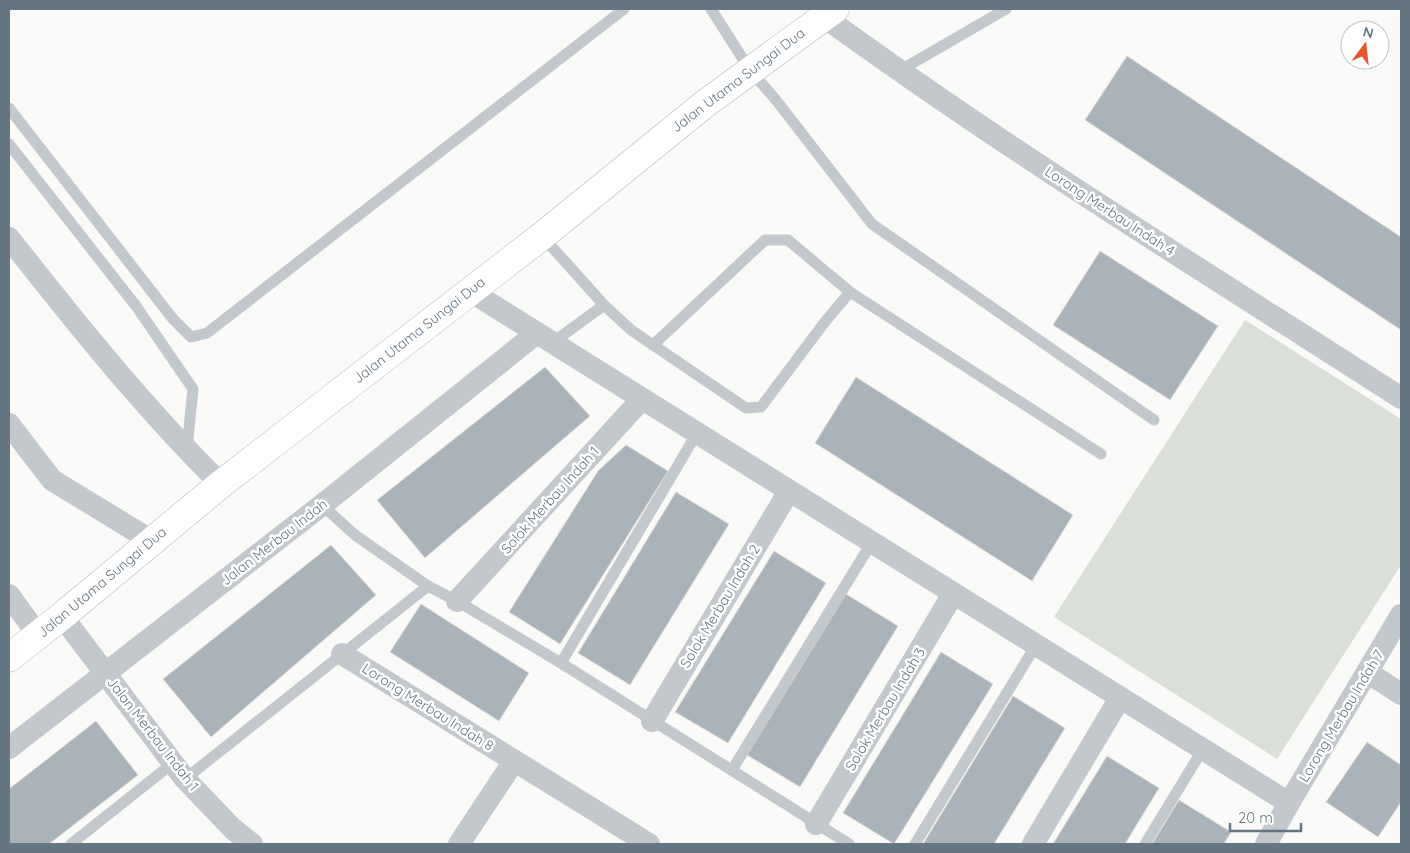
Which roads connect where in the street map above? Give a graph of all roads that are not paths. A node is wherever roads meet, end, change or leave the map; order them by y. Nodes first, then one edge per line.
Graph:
1 (624, 9) edge
2 (711, 9) edge
3 (1006, 9) edge
4 (829, 12) edge
5 (750, 70) junction
6 (899, 71) junction
7 (9, 108) edge
8 (9, 144) edge
9 (542, 236) junction
10 (9, 238) edge
11 (470, 291) junction
12 (850, 292) junction
13 (604, 305) junction
14 (545, 338) junction
15 (653, 345) junction
16 (1401, 398) edge
17 (642, 399) junction
18 (1154, 420) dead end
19 (9, 424) edge
20 (697, 433) junction
21 (186, 450) junction
22 (1101, 454) dead end
23 (221, 484) junction
24 (789, 491) junction
25 (322, 505) junction
26 (152, 541) junction
27 (872, 542) junction
28 (428, 586) junction
29 (953, 594) junction
30 (9, 596) edge
31 (457, 600) junction
32 (1401, 615) edge
33 (62, 616) junction
34 (38, 635) junction
35 (1036, 645) junction
36 (342, 654) junction
37 (9, 658) edge
38 (561, 663) junction
39 (106, 672) junction
40 (1367, 672) junction
41 (1401, 694) edge
42 (1120, 698) junction
43 (652, 721) junction
44 (9, 748) edge
45 (1203, 749) junction
46 (514, 761) junction
47 (732, 770) junction
48 (179, 771) junction
49 (1289, 803) junction
50 (816, 824) junction
51 (71, 844) edge
52 (252, 844) edge
53 (459, 844) edge
54 (650, 844) edge
55 (849, 844) edge
56 (915, 844) edge
57 (1033, 844) edge
58 (1145, 844) edge
59 (1266, 844) edge

1 - 7 lane
2 - 5 lane
3 - 6 lane
4 - 5 main road, Jalan Utama Sungai Dua
4 - 6 street, Lorong Merbau Indah 4
5 - 9 main road, Jalan Utama Sungai Dua
5 - 18 lane
6 - 16 street, Lorong Merbau Indah 4
8 - 21 lane
9 - 11 main road, Jalan Utama Sungai Dua
9 - 13 lane
10 - 21 street
11 - 14 street
11 - 23 main road, Jalan Utama Sungai Dua
12 - 15 lane
12 - 15 lane
12 - 22 lane
13 - 14 lane
13 - 15 lane
14 - 17 street
14 - 25 street, Jalan Merbau Indah
17 - 20 street
17 - 31 street, Solok Merbau Indah 1
19 - 26 street
20 - 24 street
20 - 38 lane
21 - 23 street
23 - 26 main road, Jalan Utama Sungai Dua
24 - 27 street
24 - 43 street, Solok Merbau Indah 2
25 - 28 lane
25 - 39 street, Jalan Merbau Indah
26 - 33 main road, Jalan Utama Sungai Dua
27 - 29 street
27 - 47 lane
28 - 31 lane
28 - 36 lane
29 - 35 street
29 - 50 street, Solok Merbau Indah 3
30 - 34 street
31 - 38 lane
32 - 40 street, Lorong Merbau Indah 7
33 - 34 main road, Jalan Utama Sungai Dua
33 - 39 street, Jalan Merbau Indah 1
34 - 37 main road, Jalan Utama Sungai Dua
35 - 42 street
35 - 56 lane
36 - 46 street, Lorong Merbau Indah 8
36 - 48 lane
38 - 43 lane
39 - 44 street, Jalan Merbau Indah
39 - 48 street, Jalan Merbau Indah 1
40 - 41 street
40 - 49 street, Lorong Merbau Indah 7
42 - 45 street
42 - 57 street
43 - 47 lane
45 - 49 street
45 - 58 lane
46 - 53 street
46 - 54 street, Lorong Merbau Indah 8
47 - 50 lane
48 - 51 lane
48 - 52 street, Jalan Merbau Indah 1
49 - 59 street, Lorong Merbau Indah 7
50 - 55 lane

